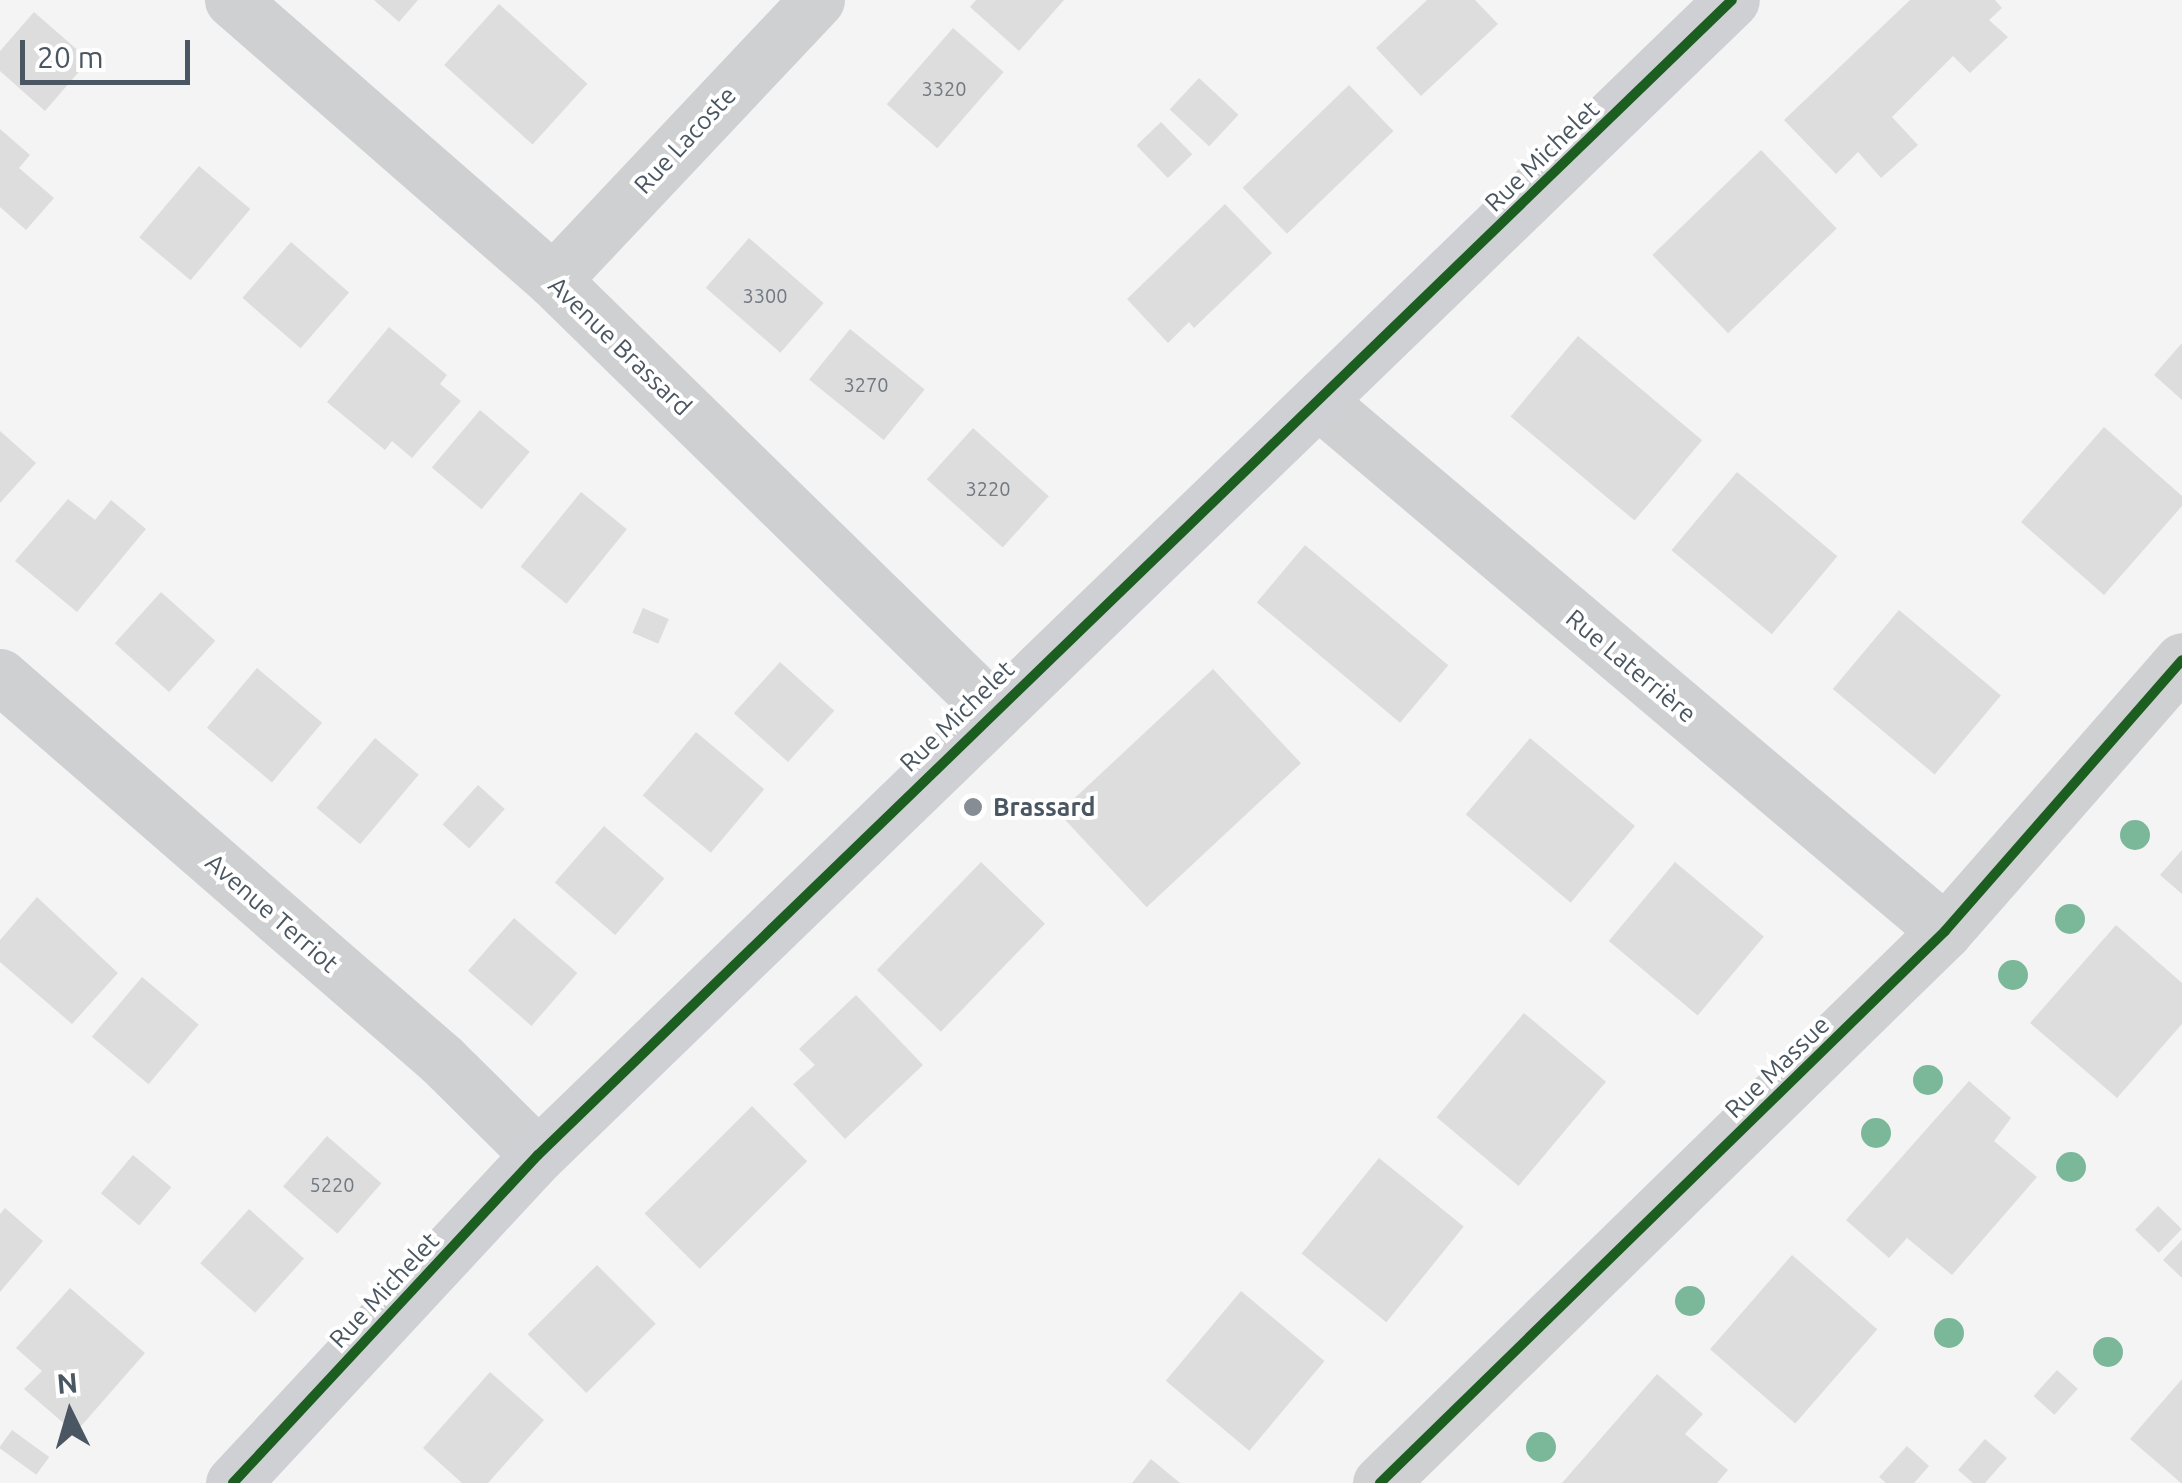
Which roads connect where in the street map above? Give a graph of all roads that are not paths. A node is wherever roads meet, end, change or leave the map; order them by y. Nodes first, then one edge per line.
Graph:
1 (232, 0) edge
2 (817, 0) edge
3 (1732, 0) edge
4 (553, 280) junction
5 (1318, 400) junction
6 (2182, 660) edge
7 (0, 676) edge
8 (992, 709) junction
9 (1945, 931) junction
10 (538, 1155) junction
11 (233, 1483) edge
12 (1380, 1483) edge

1 - 4 street, Avenue Brassard
2 - 4 street, Rue Lacoste
3 - 5 street, Rue Michelet
4 - 8 street, Avenue Brassard
5 - 8 street, Rue Michelet
5 - 9 street, Rue Laterrière
6 - 9 street, Rue Massue
7 - 10 street, Avenue Terriot
8 - 10 street, Rue Michelet
9 - 12 street, Rue Massue
10 - 11 street, Rue Michelet

